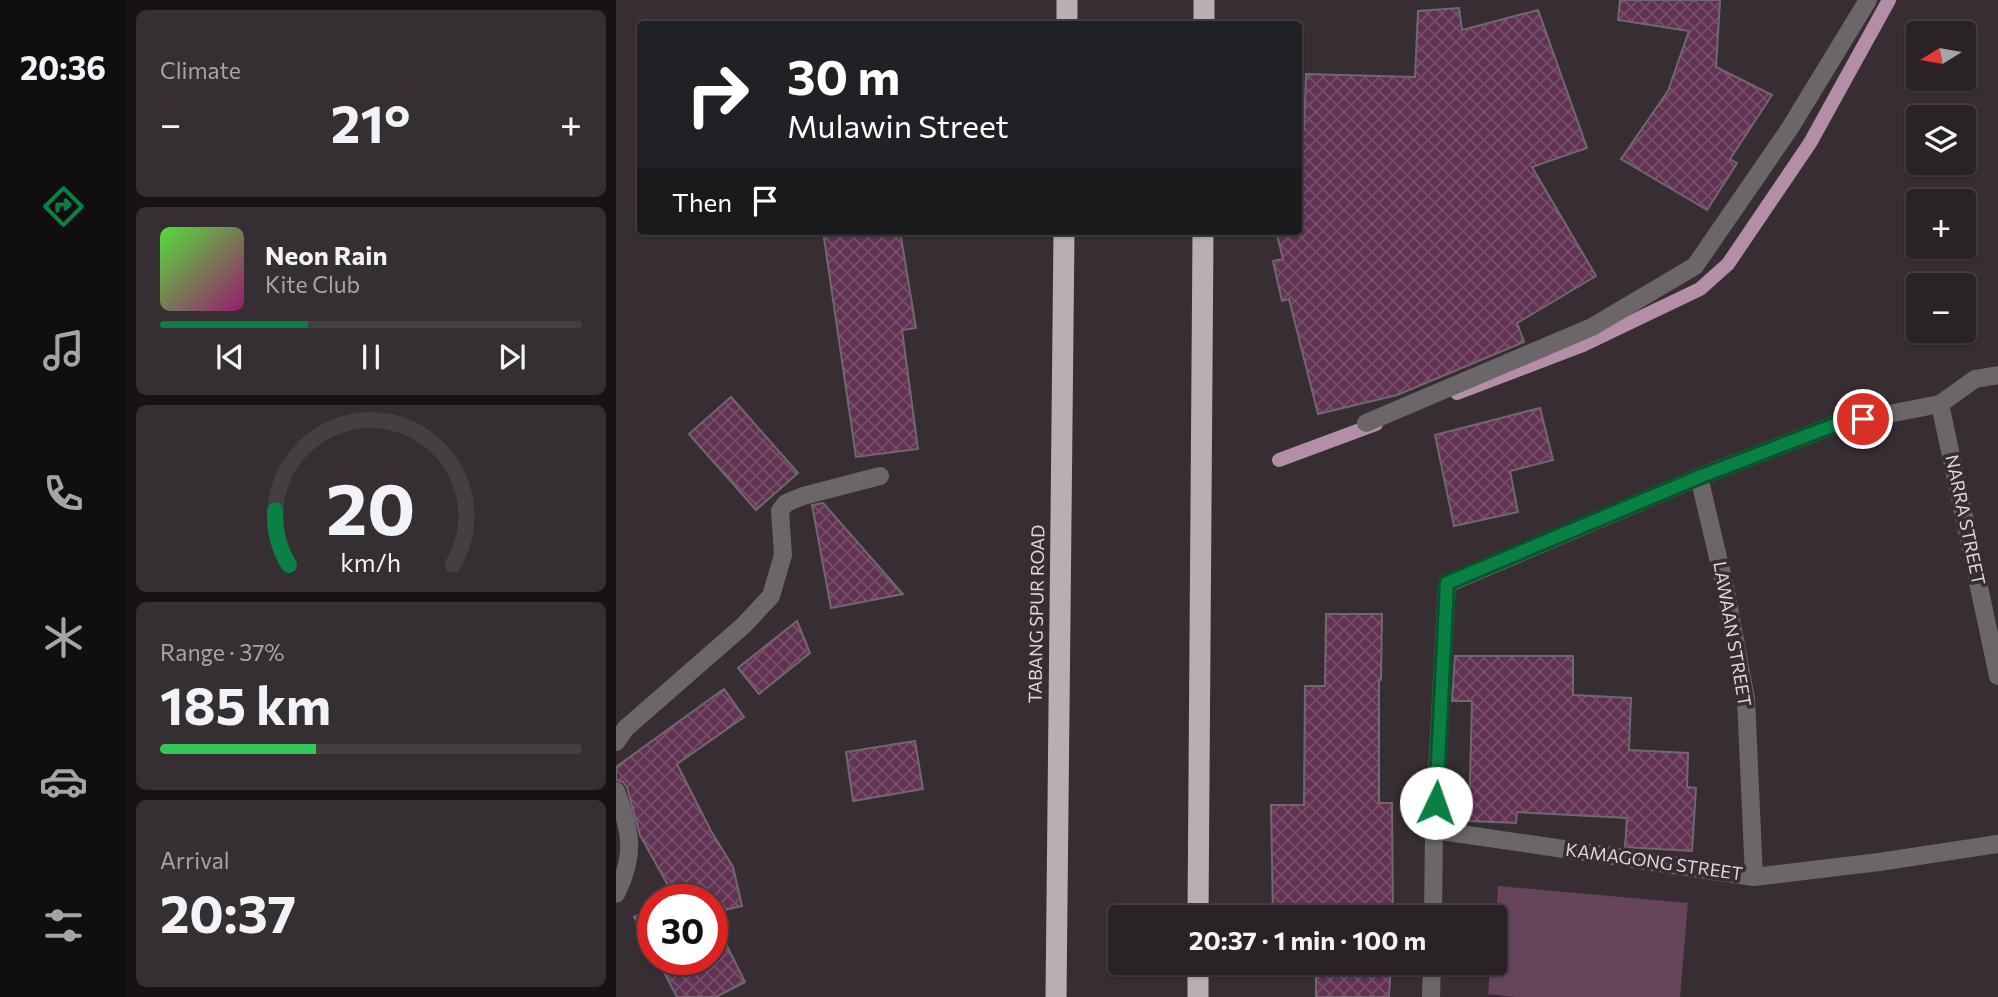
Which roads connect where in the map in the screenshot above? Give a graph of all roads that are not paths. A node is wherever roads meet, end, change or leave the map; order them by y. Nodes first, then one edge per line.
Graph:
1 (1067, 0) edge
2 (1204, 0) edge
3 (1868, 0) edge
4 (1067, 21) edge
5 (1204, 21) edge
6 (1064, 235) edge
7 (1203, 235) edge
8 (1998, 375) edge
9 (1940, 404) junction
10 (1366, 423) dead end
11 (880, 476) dead end
12 (1699, 477) junction
13 (1998, 676) edge
14 (616, 742) edge
15 (616, 791) edge
16 (1434, 830) junction
17 (1998, 844) edge
18 (1754, 877) junction
19 (616, 894) edge
20 (1198, 905) edge
21 (1433, 905) edge
22 (1198, 975) edge
23 (1432, 975) edge
24 (1056, 997) edge
25 (1198, 997) edge
26 (1431, 997) edge

1 - 4 highway
2 - 5 highway
3 - 10 street
6 - 24 highway, TABANG SPUR ROAD
7 - 20 highway
8 - 9 street
9 - 12 street
9 - 13 street, NARRA STREET
11 - 14 street
12 - 16 street
12 - 18 street, LAWAAN STREET
15 - 19 street
16 - 18 street, KAMAGONG STREET
16 - 21 street
17 - 18 street, KAMAGONG STREET
22 - 25 highway
23 - 26 street

